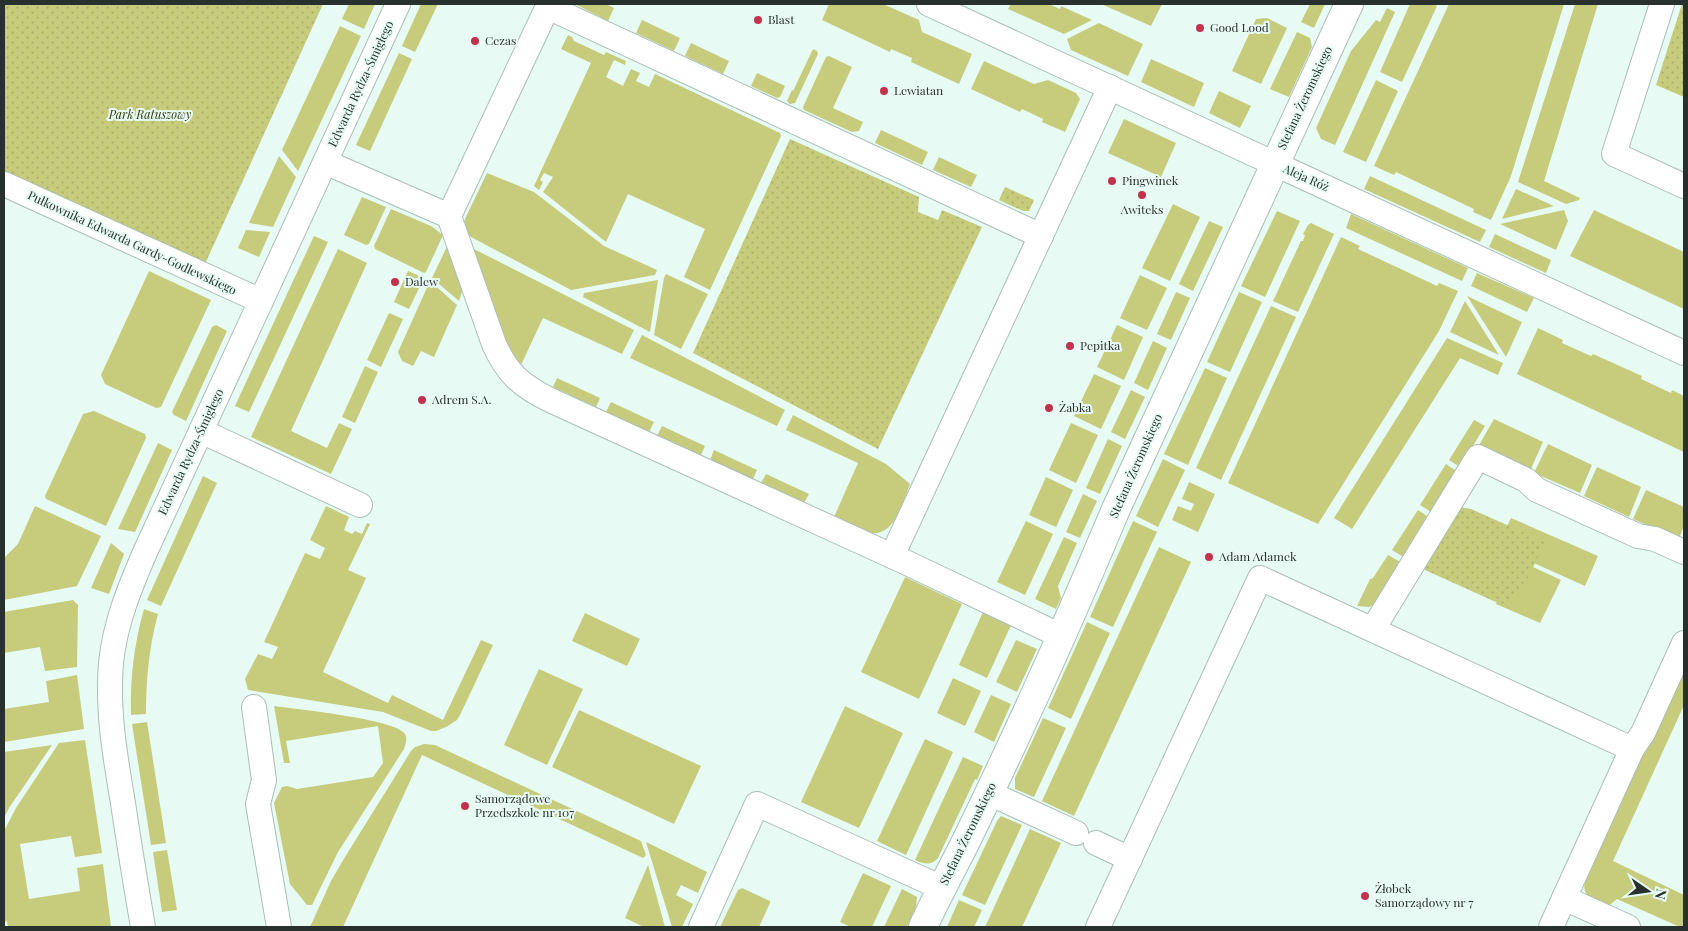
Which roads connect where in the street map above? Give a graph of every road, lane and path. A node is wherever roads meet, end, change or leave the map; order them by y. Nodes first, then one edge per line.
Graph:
1 (398, 4) edge
2 (929, 4) edge
3 (1349, 4) edge
4 (1662, 4) edge
5 (548, 6) edge
6 (1110, 88) junction
7 (325, 162) junction
8 (1275, 164) junction
9 (4, 184) edge
10 (1684, 186) edge
11 (449, 216) junction
12 (1041, 236) junction
13 (261, 301) junction
14 (1684, 353) edge
15 (201, 431) junction
16 (360, 505) dead end
17 (1684, 552) edge
18 (892, 556) junction
19 (1373, 629) junction
20 (1061, 636) junction
21 (1684, 643) edge
22 (254, 707) dead end
23 (1632, 749) junction
24 (989, 793) junction
25 (1130, 859) junction
26 (942, 888) junction
27 (1564, 898) junction
28 (272, 926) edge
29 (143, 927) edge
30 (701, 927) edge
31 (923, 927) edge
32 (1098, 927) edge
33 (1551, 927) edge
34 (1628, 927) edge

1 - 7 street, Edwarda Rydza-Śmigłego
2 - 6 street, Aleja Róż
3 - 8 street, Stefana Żeromskiego
4 - 10 street
5 - 11 street
5 - 12 street
6 - 8 street, Aleja Róż
6 - 12 street
7 - 11 street
7 - 13 street, Edwarda Rydza-Śmigłego
8 - 14 street, Aleja Róż
8 - 20 street, Stefana Żeromskiego
9 - 13 street, Pułkownika Edwarda Gardy-Godlewskiego
11 - 18 street
12 - 18 street
13 - 15 street, Edwarda Rydza-Śmigłego
15 - 16 street
15 - 29 street, Edwarda Rydza-Śmigłego
17 - 19 street
18 - 20 street
19 - 23 street
19 - 25 street
20 - 24 street, Stefana Żeromskiego
21 - 23 street
22 - 28 street
23 - 27 street
24 - 25 street
24 - 26 street, Stefana Żeromskiego
25 - 32 street
26 - 30 street
26 - 31 street, Stefana Żeromskiego
27 - 33 street
27 - 34 street

